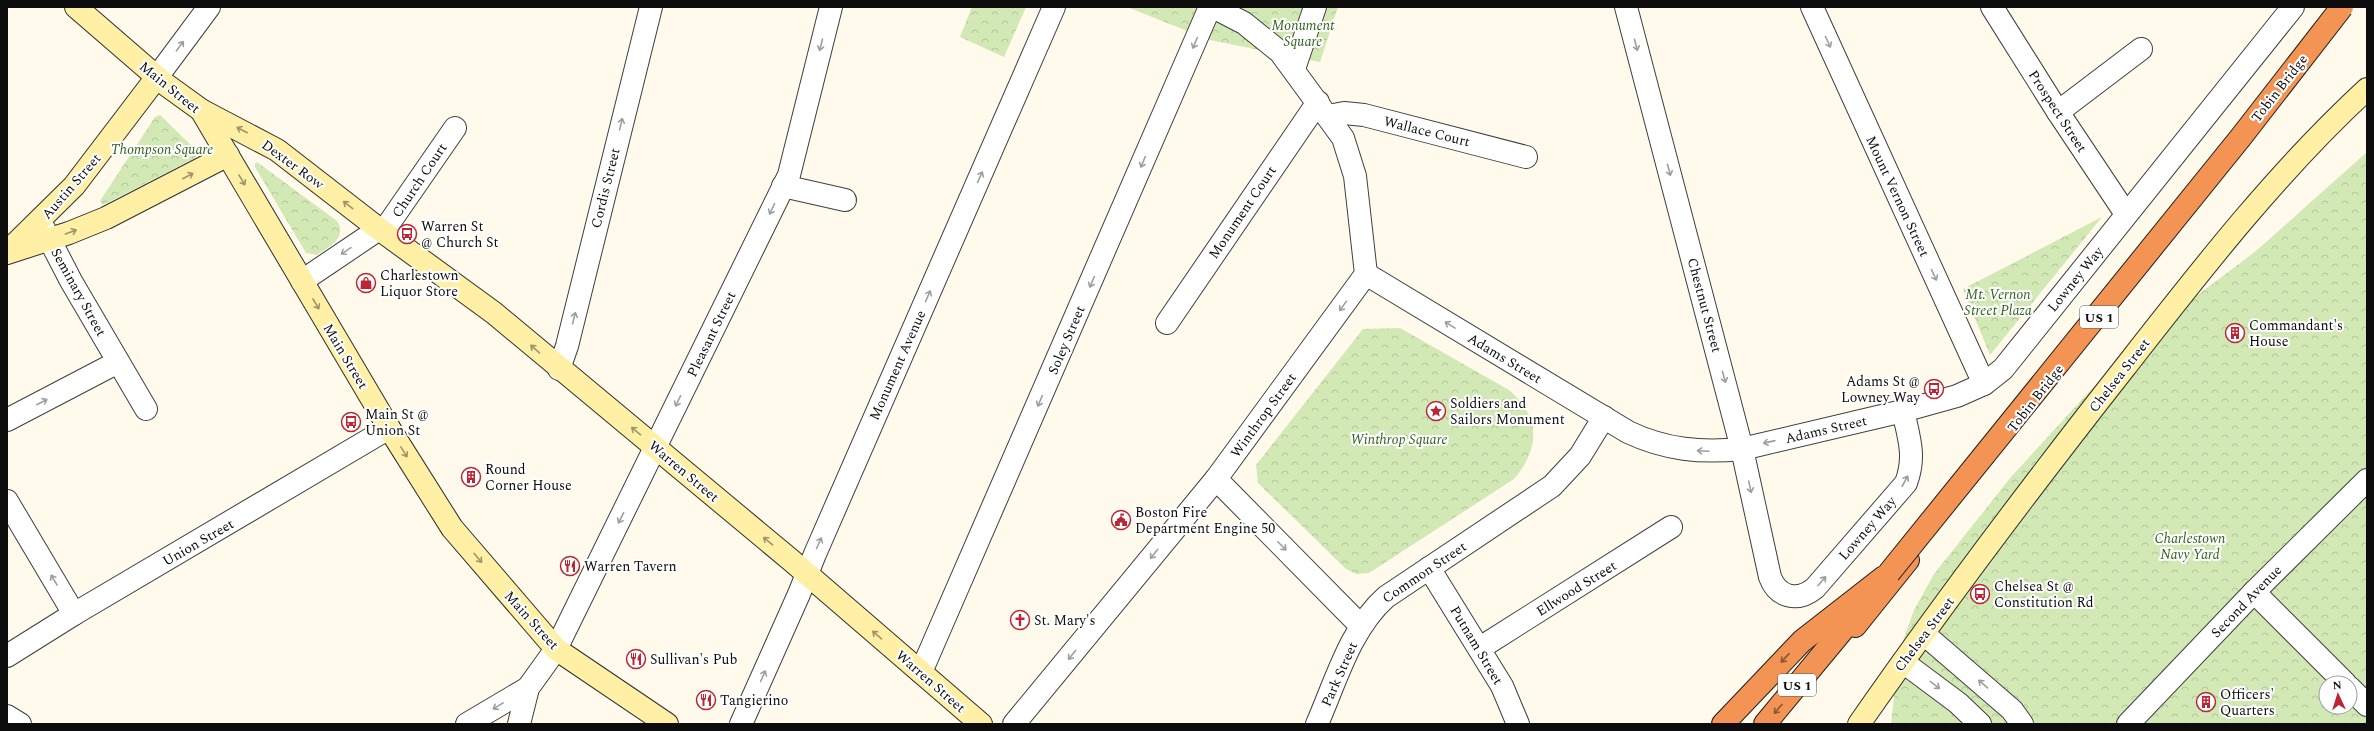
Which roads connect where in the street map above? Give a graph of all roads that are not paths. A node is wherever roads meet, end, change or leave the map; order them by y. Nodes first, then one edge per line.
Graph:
1 (77, 7) edge
2 (209, 7) edge
3 (650, 7) edge
4 (831, 7) edge
5 (1054, 7) edge
6 (1212, 7) edge
7 (1315, 7) edge
8 (1626, 7) edge
9 (1812, 7) edge
10 (1992, 7) edge
11 (2293, 7) edge
12 (2342, 7) edge
13 (2141, 49) dead end
14 (1294, 69) junction
15 (157, 77) junction
16 (2367, 89) edge
17 (1323, 109) junction
18 (201, 110) junction
19 (2058, 112) junction
20 (455, 128) dead end
21 (228, 155) junction
22 (1526, 157) dead end
23 (783, 186) junction
24 (845, 200) dead end
25 (2126, 214) junction
26 (45, 231) junction
27 (381, 231) junction
28 (7, 252) edge
29 (1366, 274) junction
30 (302, 281) junction
31 (1167, 323) dead end
32 (118, 362) junction
33 (559, 369) junction
34 (1984, 384) junction
35 (146, 409) dead end
36 (1903, 411) junction
37 (1604, 417) junction
38 (7, 420) edge
39 (389, 428) junction
40 (656, 447) junction
41 (1742, 449) junction
42 (1216, 479) junction
43 (2367, 480) edge
44 (7, 501) edge
45 (1671, 527) dead end
46 (1429, 568) junction
47 (1889, 573) junction
48 (807, 574) junction
49 (2254, 592) junction
50 (1788, 596) joint
51 (74, 614) junction
52 (1360, 625) junction
53 (1856, 626) dead end
54 (1924, 634) junction
55 (1480, 648) junction
56 (556, 649) junction
57 (7, 656) edge
58 (1897, 670) junction
59 (921, 672) junction
60 (2337, 675) edge
61 (528, 688) junction
62 (2358, 696) edge
63 (2367, 705) edge
64 (7, 716) edge
65 (20, 724) edge
66 (468, 724) edge
67 (519, 724) edge
68 (535, 724) edge
69 (667, 724) edge
70 (741, 724) edge
71 (981, 724) edge
72 (1014, 724) edge
73 (1316, 724) edge
74 (1518, 724) edge
75 (1723, 724) edge
76 (1765, 724) edge
77 (1848, 724) edge
78 (1859, 724) edge
79 (1980, 724) edge
80 (2022, 724) edge
81 (2128, 724) edge

1 - 15 main road, Main Street
15 -> 2 street
33 -> 3 street, Cordis Street
4 -> 23 street, Pleasant Street
48 -> 5 street, Monument Avenue
6 - 14 street
6 -> 59 street, Soley Street
7 - 14 street
8 -> 41 street, Chestnut Street
9 -> 34 street, Mount Vernon Street
10 - 19 street, Prospect Street
11 - 25 street, Lowney Way
12 - 47 highway, Tobin Bridge / US 1, bridge
12 - 53 highway, Tobin Bridge / US 1
13 - 19 street
14 - 17 street
15 - 18 main road, Main Street
15 - 26 main road, Austin Street
16 - 54 main road, Chelsea Street
17 - 22 street, Wallace Court
17 - 29 street
17 - 31 street, Monument Court
18 - 21 main road, Main Street
27 -> 18 main road, Dexter Row
19 - 25 street, Prospect Street
20 - 27 street, Church Court
26 -> 21 main road
21 -> 30 main road, Main Street
23 - 24 street
23 -> 40 street, Pleasant Street
25 - 34 street, Lowney Way
26 - 28 main road, Austin Street
26 - 32 street, Seminary Street
27 -> 30 street
33 -> 27 main road, Warren Street
37 -> 29 street, Adams Street
29 -> 42 street, Winthrop Street
30 -> 39 main road, Main Street
32 - 35 street, Seminary Street
38 -> 32 street
40 -> 33 main road, Warren Street
34 - 36 street, Lowney Way
36 -> 41 street, Adams Street
50 -> 36 street, Lowney Way
41 -> 37 street, Adams Street
37 - 46 street, Common Street
39 - 51 street, Union Street
39 -> 56 main road, Main Street
48 -> 40 main road, Warren Street
40 -> 56 street, Pleasant Street
41 -> 50 street, Chestnut Street
42 -> 52 street
42 -> 72 street, Winthrop Street
43 - 49 street, Second Avenue
51 -> 44 street
45 - 55 street, Ellwood Street
46 - 52 street, Common Street
46 - 55 street, Putnam Street
47 -> 75 highway
47 -> 76 highway, US 1
59 -> 48 main road, Warren Street
70 -> 48 street, Monument Avenue
49 - 60 street
49 - 81 street, Second Avenue
51 - 57 street, Union Street
52 - 73 street, Park Street
54 - 58 main road, Chelsea Street
80 -> 54 street
55 - 74 street, Putnam Street
56 - 61 street, Pleasant Street
56 - 69 main road, Main Street
58 - 77 main road, Chelsea Street
58 - 78 main road, Chelsea Street
58 -> 79 street
59 - 71 main road, Warren Street
61 -> 66 street
61 - 67 street
61 - 68 street
62 - 63 street
64 - 65 street

